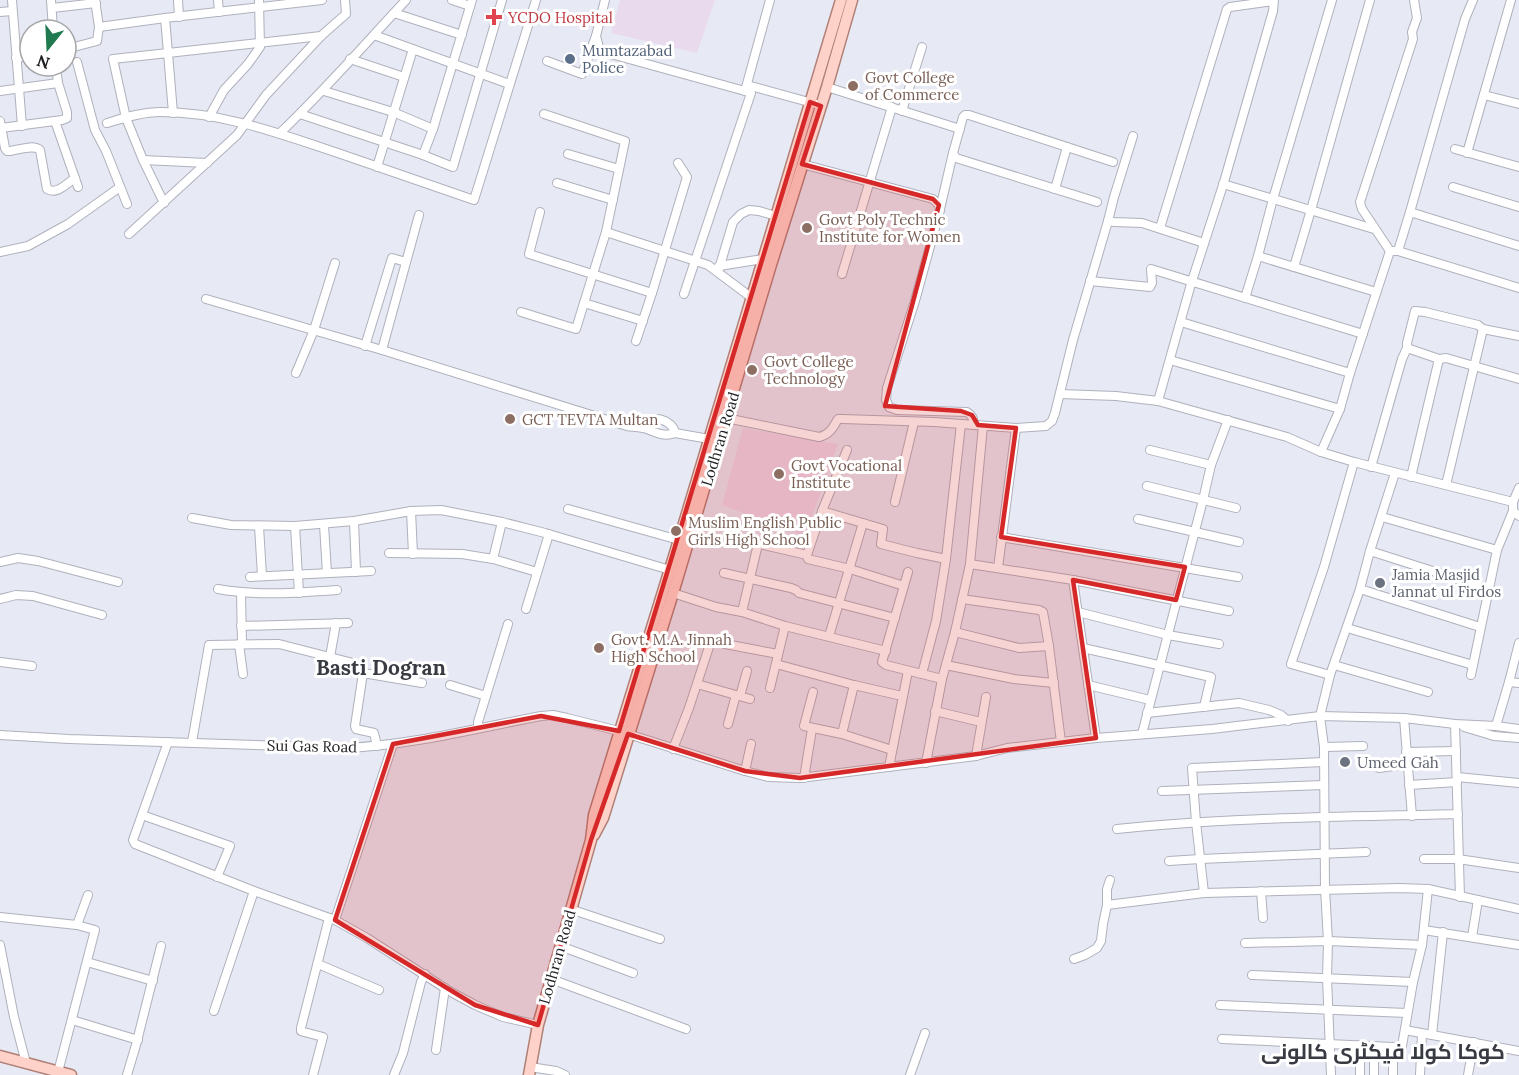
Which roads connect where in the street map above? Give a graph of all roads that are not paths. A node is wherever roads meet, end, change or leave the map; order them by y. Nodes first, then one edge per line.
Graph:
1 (12, 0) edge
2 (178, 0) edge
3 (218, 0) edge
4 (322, 0) edge
5 (345, 0) edge
6 (406, 0) edge
7 (453, 0) edge
8 (502, 0) edge
9 (536, 0) edge
10 (605, 0) edge
11 (770, 0) edge
12 (841, 0) edge
13 (852, 0) edge
14 (1274, 0) edge
15 (1332, 0) edge
16 (1370, 0) edge
17 (1414, 0) edge
18 (1473, 0) edge
19 (1511, 0) edge
20 (303, 1) edge
21 (95, 2) edge
22 (471, 3) edge
23 (51, 4) edge
24 (259, 4) edge
25 (12, 11) junction
26 (0, 12) edge
27 (219, 12) junction
28 (394, 13) junction
29 (179, 16) junction
30 (165, 18) junction
31 (99, 27) junction
32 (374, 34) junction
33 (462, 35) junction
34 (321, 36) junction
35 (596, 36) junction
36 (260, 43) junction
37 (78, 46) edge
38 (922, 47) dead end
39 (413, 49) junction
40 (168, 53) junction
41 (16, 58) joint
42 (350, 59) junction
43 (547, 61) dead end
44 (453, 64) junction
45 (78, 66) edge
46 (480, 74) junction
47 (404, 77) junction
48 (58, 78) edge
49 (58, 82) junction
50 (509, 84) junction
51 (827, 87) junction
52 (746, 88) junction
53 (18, 89) junction
54 (324, 91) junction
55 (0, 92) edge
56 (1484, 95) junction
57 (810, 102) junction
58 (1519, 104) edge
59 (821, 106) junction
60 (892, 107) junction
61 (902, 111) junction
62 (393, 112) junction
63 (173, 114) junction
64 (300, 114) junction
65 (544, 114) dead end
66 (208, 117) junction
67 (126, 118) junction
68 (55, 121) junction
69 (107, 123) dead end
70 (246, 123) junction
71 (1, 125) edge
72 (22, 126) junction
73 (434, 129) junction
74 (960, 129) junction
75 (280, 134) junction
76 (1133, 136) dead end
77 (385, 142) junction
78 (1067, 147) junction
79 (1455, 149) dead end
80 (954, 153) junction
81 (1467, 153) junction
82 (568, 154) dead end
83 (423, 155) junction
84 (143, 160) junction
85 (1113, 162) dead end
86 (207, 163) junction
87 (678, 163) dead end
88 (802, 164) junction
89 (377, 167) junction
90 (1519, 167) edge
91 (619, 169) junction
92 (557, 183) dead end
93 (869, 183) junction
94 (1223, 184) junction
95 (120, 187) junction
96 (1453, 187) dead end
97 (1055, 189) junction
98 (1273, 199) junction
99 (613, 200) junction
100 (164, 202) junction
101 (1097, 202) dead end
102 (127, 204) dead end
103 (1519, 207) edge
104 (940, 209) junction
105 (1311, 210) junction
106 (540, 212) dead end
107 (1410, 212) junction
108 (420, 215) dead end
109 (776, 216) junction
110 (1108, 221) junction
111 (1160, 228) junction
112 (1374, 229) junction
113 (606, 232) junction
114 (129, 234) dead end
115 (1204, 243) junction
116 (1519, 246) edge
117 (1394, 251) junction
118 (0, 252) edge
119 (665, 252) junction
120 (1258, 256) junction
121 (763, 259) junction
122 (695, 261) junction
123 (406, 262) junction
124 (335, 263) dead end
125 (1294, 267) junction
126 (718, 269) junction
127 (842, 274) dead end
128 (593, 275) junction
129 (1090, 281) junction
130 (1191, 282) junction
131 (1519, 288) edge
132 (1376, 292) junction
133 (652, 293) junction
134 (684, 294) dead end
135 (752, 298) junction
136 (1245, 298) junction
137 (206, 299) dead end
138 (584, 303) junction
139 (521, 312) dead end
140 (643, 321) junction
141 (1180, 322) junction
142 (1483, 329) junction
143 (314, 330) junction
144 (1363, 334) junction
145 (1519, 336) edge
146 (636, 341) dead end
147 (365, 346) junction
148 (1407, 348) junction
149 (382, 350) junction
150 (1439, 358) junction
151 (1170, 360) junction
152 (1474, 367) junction
153 (1350, 372) junction
154 (296, 373) dead end
155 (1519, 379) edge
156 (1060, 394) junction
157 (1158, 401) junction
158 (1340, 409) junction
159 (726, 418) junction
160 (1228, 420) junction
161 (914, 422) junction
162 (961, 424) junction
163 (978, 426) junction
164 (646, 428) junction
165 (1016, 428) junction
166 (675, 433) junction
167 (709, 439) junction
168 (847, 450) dead end
169 (1150, 450) dead end
170 (1321, 452) junction
171 (1354, 462) junction
172 (1210, 465) junction
173 (1371, 467) junction
174 (1395, 472) junction
175 (1412, 477) junction
176 (1446, 485) junction
177 (1147, 486) dead end
178 (1519, 488) edge
179 (1203, 500) junction
180 (895, 502) dead end
181 (1236, 508) dead end
182 (568, 509) dead end
183 (1515, 510) edge
184 (411, 511) junction
185 (822, 511) junction
186 (1382, 517) junction
187 (192, 518) dead end
188 (1138, 519) dead end
189 (354, 521) junction
190 (502, 522) junction
191 (863, 523) junction
192 (324, 525) junction
193 (259, 526) junction
194 (295, 526) junction
195 (1195, 532) junction
196 (549, 534) junction
197 (1001, 537) junction
198 (679, 540) junction
199 (742, 540) dead end
200 (1239, 542) dead end
201 (758, 544) junction
202 (1497, 550) junction
203 (1370, 551) junction
204 (390, 553) dead end
205 (413, 554) junction
206 (807, 555) junction
207 (493, 559) junction
208 (946, 559) junction
209 (0, 562) edge
210 (970, 564) junction
211 (1185, 567) junction
212 (998, 568) junction
213 (850, 569) junction
214 (670, 570) junction
215 (371, 571) dead end
216 (356, 572) junction
217 (537, 572) junction
218 (908, 572) dead end
219 (327, 573) junction
220 (724, 573) dead end
221 (297, 574) junction
222 (262, 576) junction
223 (250, 577) dead end
224 (749, 577) junction
225 (1238, 577) dead end
226 (1073, 580) junction
227 (118, 582) dead end
228 (904, 586) junction
229 (218, 589) dead end
230 (1360, 589) junction
231 (1489, 589) junction
232 (337, 590) dead end
233 (241, 593) junction
234 (298, 593) junction
235 (673, 593) junction
236 (0, 599) edge
237 (962, 599) junction
238 (1176, 600) junction
239 (839, 604) junction
240 (526, 609) dead end
241 (1229, 611) dead end
242 (742, 612) junction
243 (1078, 612) junction
244 (102, 615) dead end
245 (895, 618) junction
246 (336, 623) junction
247 (348, 623) dead end
248 (508, 624) dead end
249 (241, 626) junction
250 (785, 626) junction
251 (1480, 627) junction
252 (1347, 628) junction
253 (955, 632) junction
254 (1168, 635) junction
255 (829, 636) junction
256 (241, 644) junction
257 (725, 644) dead end
258 (1218, 644) dead end
259 (1519, 644) edge
260 (1049, 646) junction
261 (709, 647) dead end
262 (1083, 648) junction
263 (886, 651) junction
264 (778, 654) junction
265 (330, 657) junction
266 (0, 662) edge
267 (776, 664) junction
268 (946, 665) junction
269 (1334, 665) junction
270 (1473, 665) junction
271 (32, 666) dead end
272 (1160, 666) junction
273 (747, 671) dead end
274 (908, 671) junction
275 (243, 674) dead end
276 (363, 674) junction
277 (922, 674) junction
278 (1330, 675) junction
279 (1471, 675) dead end
280 (942, 679) junction
281 (1509, 682) junction
282 (422, 683) dead end
283 (1053, 683) junction
284 (1519, 683) edge
285 (697, 684) junction
286 (450, 685) dead end
287 (855, 685) junction
288 (1088, 685) junction
289 (770, 688) dead end
290 (813, 692) dead end
291 (1428, 692) dead end
292 (486, 696) junction
293 (738, 696) junction
294 (902, 696) junction
295 (986, 697) dead end
296 (750, 699) dead end
297 (1150, 700) junction
298 (1204, 707) junction
299 (935, 711) junction
300 (1147, 713) junction
301 (1320, 716) junction
302 (1404, 718) junction
303 (1288, 721) junction
304 (981, 722) junction
305 (728, 724) dead end
306 (1455, 724) junction
307 (1496, 726) junction
308 (478, 727) junction
309 (812, 729) junction
310 (1519, 729) edge
311 (624, 733) junction
312 (842, 734) junction
313 (1142, 734) junction
314 (0, 735) edge
315 (1095, 738) junction
316 (1519, 738) edge
317 (168, 742) junction
318 (192, 742) junction
319 (1061, 742) junction
320 (393, 744) junction
321 (751, 744) dead end
322 (377, 746) junction
323 (1363, 746) dead end
324 (1324, 747) junction
325 (673, 749) junction
326 (892, 750) junction
327 (1456, 751) junction
328 (1406, 752) junction
329 (976, 756) junction
330 (1323, 762) junction
331 (926, 763) junction
332 (1407, 764) junction
333 (889, 767) junction
334 (1379, 768) dead end
335 (745, 771) junction
336 (804, 778) junction
337 (1457, 780) junction
338 (1519, 783) edge
339 (1323, 785) junction
340 (1409, 785) junction
341 (1193, 789) junction
342 (1162, 791) dead end
343 (1458, 814) junction
344 (142, 815) junction
345 (1324, 816) junction
346 (1412, 816) junction
347 (1196, 822) junction
348 (1117, 829) dead end
349 (1366, 852) dead end
350 (1325, 854) junction
351 (1200, 859) junction
352 (1424, 859) dead end
353 (1458, 860) junction
354 (1170, 861) dead end
355 (1519, 868) edge
356 (217, 877) junction
357 (1110, 880) dead end
358 (1325, 889) junction
359 (1428, 889) junction
360 (254, 891) junction
361 (1262, 891) junction
362 (1204, 893) junction
363 (88, 895) dead end
364 (1460, 897) junction
365 (1478, 900) junction
366 (1107, 905) junction
367 (570, 909) junction
368 (1519, 909) edge
369 (0, 917) edge
370 (1263, 918) dead end
371 (332, 919) junction
372 (77, 925) junction
373 (1424, 930) junction
374 (1443, 932) junction
375 (1472, 937) junction
376 (660, 939) dead end
377 (1328, 941) junction
378 (1245, 943) dead end
379 (0, 945) edge
380 (1422, 945) junction
381 (1519, 945) edge
382 (161, 946) dead end
383 (560, 946) junction
384 (1074, 959) dead end
385 (87, 962) junction
386 (318, 964) junction
387 (633, 973) dead end
388 (425, 974) junction
389 (1252, 975) dead end
390 (1327, 978) junction
391 (550, 979) junction
392 (153, 981) junction
393 (1413, 982) junction
394 (445, 988) junction
395 (378, 990) dead end
396 (1220, 1005) dead end
397 (1328, 1010) junction
398 (214, 1011) dead end
399 (1407, 1013) junction
400 (72, 1020) junction
401 (538, 1025) junction
402 (686, 1029) dead end
403 (1405, 1030) junction
404 (925, 1032) dead end
405 (1422, 1034) junction
406 (1432, 1035) junction
407 (1222, 1039) dead end
408 (138, 1040) junction
409 (1474, 1042) junction
410 (1330, 1044) junction
411 (1360, 1046) junction
412 (1374, 1046) junction
413 (1393, 1047) junction
414 (436, 1050) dead end
415 (1519, 1051) edge
416 (0, 1056) edge
417 (26, 1063) junction
418 (530, 1071) edge
419 (58, 1072) junction
420 (71, 1075) edge
421 (127, 1075) edge
422 (314, 1075) edge
423 (394, 1075) edge
424 (565, 1075) edge
425 (910, 1075) edge
426 (1331, 1075) edge
427 (1360, 1075) edge
428 (1374, 1075) edge
429 (1393, 1075) edge
430 (1420, 1075) edge
431 (1468, 1075) edge

1 - 25 street
2 - 29 street
3 - 27 street
4 - 20 street
5 - 34 street
6 - 28 street
7 - 22 street
8 - 46 street
9 - 50 street
10 - 35 street
11 - 52 street
12 - 57 main road, Lodhran Road
13 - 51 main road, Lodhran Road
14 - 94 street
14 - 111 street
15 - 98 street
16 - 105 street
17 - 112 street
18 - 107 street
19 - 56 street
20 - 24 street
21 - 23 street
21 - 31 street
22 - 33 street
24 - 27 street
24 - 36 street
25 - 26 street
25 - 41 street
27 - 29 street
28 - 32 street
28 - 33 street
29 - 30 street
30 - 31 street
30 - 40 street
31 - 37 street
32 - 39 street
32 - 42 street
33 - 44 street
34 - 36 street
34 - 70 street
35 - 43 street
35 - 52 street
36 - 40 street
36 - 66 street
38 - 61 street
39 - 44 street
39 - 47 street
40 - 63 street
40 - 67 street
41 - 53 street
42 - 47 street
42 - 54 street
44 - 46 street
44 - 73 street
45 - 95 street
46 - 50 street
46 - 83 street
47 - 62 street
48 - 49 street
49 - 53 street
49 - 68 street
50 - 89 street
51 - 59 main road, Lodhran Road
51 - 60 street
52 - 57 street
52 - 122 street
53 - 55 street
53 - 72 street
54 - 62 street
54 - 64 street
56 - 58 street
56 - 81 street
57 - 59 street
57 - 109 main road, Lodhran Road
59 - 88 main road, Lodhran Road
60 - 61 street
60 - 93 street
61 - 74 street
62 - 73 street
62 - 77 street
63 - 66 street
63 - 67 street
64 - 75 street
64 - 77 street
65 - 91 street
66 - 70 street
67 - 69 street
67 - 84 street
68 - 71 street
68 - 72 street
70 - 75 street
70 - 86 street
71 - 72 street
73 - 83 street
74 - 78 street
74 - 80 street
75 - 89 street
76 - 110 street
77 - 83 street
77 - 89 street
78 - 85 street
78 - 97 street
79 - 81 street
80 - 97 street
80 - 104 street
81 - 90 street
82 - 91 street
84 - 86 street
84 - 100 street
86 - 100 street
87 - 119 street
88 - 93 street
88 - 159 main road, Lodhran Road
91 - 99 street
92 - 99 street
93 - 104 street
93 - 127 street
94 - 98 street
94 - 115 street
95 - 102 street
95 - 118 street
96 - 103 street
97 - 101 street
98 - 105 street
98 - 120 street
99 - 113 street
100 - 114 street
104 - 163 street
105 - 112 street
105 - 125 street
106 - 128 street
107 - 116 street
107 - 117 street
108 - 123 street
109 - 121 main road, Lodhran Road
109 - 126 street
110 - 111 street
110 - 129 street
111 - 115 street
112 - 117 street
113 - 119 street
113 - 128 street
115 - 130 street
117 - 131 street
117 - 132 street
119 - 122 street
119 - 133 street
120 - 125 street
120 - 136 street
121 - 126 street
121 - 135 main road, Lodhran Road
122 - 126 street
122 - 134 street
123 - 147 street
123 - 149 street
124 - 143 street
125 - 132 street
126 - 135 street
128 - 133 street
128 - 138 street
129 - 130 street
129 - 156 street
130 - 136 street
130 - 141 street
132 - 144 street
133 - 140 street
135 - 167 main road, Lodhran Road
136 - 144 street
137 - 143 street
138 - 139 street
138 - 140 street
140 - 146 street
141 - 151 street
141 - 153 street
142 - 145 street
142 - 148 street
142 - 152 street
143 - 147 street
143 - 154 street
144 - 153 street
147 - 149 street
148 - 150 street
148 - 173 street
149 - 164 street
150 - 152 street
150 - 175 street
151 - 157 street
151 - 158 street
152 - 155 street
152 - 176 street
153 - 158 street
156 - 157 street
156 - 165 street
157 - 160 street
158 - 170 street
159 - 161 street
159 - 235 main road, Lodhran Road
160 - 170 street
160 - 172 street
161 - 162 street
161 - 180 street
162 - 163 street
162 - 208 street
163 - 165 street
163 - 210 street
164 - 166 street
164 - 166 street
165 - 197 street
166 - 167 street
167 - 198 main road, Lodhran Road
168 - 185 street
169 - 172 street
170 - 171 street
171 - 173 street
171 - 278 street
172 - 179 street
173 - 174 street
174 - 175 street
174 - 186 street
175 - 176 street
176 - 183 street
177 - 179 street
178 - 183 street
179 - 181 street
179 - 195 street
182 - 198 street
183 - 202 street
184 - 189 street
184 - 190 street
184 - 205 street
185 - 191 street
185 - 206 street
186 - 202 street
186 - 203 street
187 - 193 street
188 - 195 street
189 - 192 street
189 - 216 street
190 - 196 street
190 - 207 street
191 - 208 street
191 - 213 street
192 - 194 street
192 - 219 street
193 - 194 street
193 - 222 street
194 - 221 street
195 - 200 street
195 - 211 street
196 - 214 street
196 - 217 street
197 - 211 street
197 - 212 street
198 - 214 main road, Lodhran Road
199 - 201 street
201 - 206 street
201 - 224 street
202 - 231 street
203 - 230 street
203 - 231 street
204 - 205 street
205 - 207 street
206 - 213 street
207 - 217 street
208 - 277 street
209 - 227 street
210 - 212 street
210 - 237 street
211 - 225 street
211 - 238 street
212 - 226 street
213 - 228 street
213 - 239 street
214 - 311 main road, Lodhran Road
215 - 216 street
216 - 219 street
217 - 240 street
218 - 228 street
219 - 221 street
220 - 224 street
221 - 222 street
221 - 234 street
222 - 223 street
224 - 239 street
224 - 242 street
226 - 238 street
226 - 243 street
228 - 245 street
229 - 233 street
230 - 251 street
230 - 252 street
231 - 251 street
232 - 234 street
233 - 234 street
233 - 249 street
235 - 242 street
235 - 311 main road, Lodhran Road
236 - 244 street
237 - 253 street
237 - 260 street
238 - 241 street
238 - 254 street
239 - 245 street
239 - 255 street
242 - 250 street
243 - 254 street
243 - 262 street
245 - 263 street
246 - 247 street
246 - 249 street
246 - 265 street
248 - 292 street
249 - 256 street
250 - 255 street
250 - 264 street
251 - 270 street
252 - 269 street
252 - 270 street
253 - 260 street
253 - 268 street
254 - 258 street
254 - 272 street
255 - 263 street
256 - 265 street
256 - 275 street
256 - 318 street
257 - 264 street
259 - 281 street
260 - 283 street
261 - 285 street
262 - 272 street
262 - 288 street
263 - 274 street
264 - 267 street
265 - 276 street
266 - 271 street
267 - 287 street
267 - 289 street
268 - 280 street
268 - 283 street
269 - 278 street
269 - 291 street
270 - 279 street
272 - 297 street
272 - 298 street
273 - 293 street
274 - 277 street
274 - 294 street
276 - 282 street
276 - 322 street
277 - 280 street
278 - 301 street
280 - 299 street
281 - 284 street
281 - 307 street
283 - 319 street
285 - 293 street
285 - 325 street
286 - 292 street
287 - 294 street
287 - 312 street
288 - 297 street
288 - 315 street
290 - 309 street
292 - 308 street
293 - 296 street
293 - 305 street
294 - 326 street
295 - 304 street
297 - 300 street
298 - 300 street
298 - 303 street
299 - 304 street
299 - 331 street
300 - 313 street
301 - 302 street, Sui Gas Road
301 - 303 street, Sui Gas Road
301 - 324 street
302 - 306 street, Sui Gas Road
302 - 328 street
303 - 313 street, Sui Gas Road
304 - 329 street
306 - 307 street
306 - 316 street
306 - 327 street
307 - 310 street
308 - 311 street, Sui Gas Road
308 - 320 street, Sui Gas Road
309 - 312 street
309 - 336 street
311 - 325 street, Sui Gas Road
311 - 367 main road, Lodhran Road
312 - 326 street
313 - 315 street, Sui Gas Road
314 - 317 street, Sui Gas Road
315 - 319 street, Sui Gas Road
317 - 318 street, Sui Gas Road
317 - 344 street
318 - 322 street, Sui Gas Road
319 - 329 street, Sui Gas Road
320 - 322 street, Sui Gas Road
320 - 371 street
321 - 335 street
323 - 324 street
324 - 330 street
325 - 335 street, Sui Gas Road
326 - 333 street
327 - 328 street
327 - 337 street
328 - 332 street
329 - 331 street, Sui Gas Road
330 - 339 street
330 - 341 street
331 - 333 street, Sui Gas Road
332 - 334 street
332 - 340 street
333 - 336 street, Sui Gas Road
335 - 336 street, Sui Gas Road
337 - 338 street
337 - 340 street
337 - 343 street
339 - 341 street
339 - 345 street
340 - 346 street
341 - 342 street
341 - 347 street
343 - 346 street
343 - 353 street
344 - 356 street
344 - 356 street
345 - 346 street
345 - 347 street
345 - 350 street
347 - 348 street
347 - 351 street
349 - 350 street
350 - 351 street
350 - 358 street
351 - 354 street
351 - 362 street
352 - 353 street
353 - 355 street
353 - 364 street
356 - 360 street
357 - 366 street
358 - 359 street
358 - 361 street
358 - 377 street
359 - 364 street
359 - 373 street
360 - 371 street
360 - 398 street
361 - 362 street
361 - 370 street
362 - 366 street
363 - 372 street
364 - 365 street
365 - 368 street
365 - 375 street
366 - 384 street
367 - 376 street
367 - 383 main road, Lodhran Road
369 - 372 street
371 - 386 street
371 - 388 street
372 - 385 street
373 - 374 street
373 - 380 street
374 - 375 street
374 - 406 street
375 - 381 street
377 - 378 street
377 - 380 street
377 - 390 street
379 - 417 street
380 - 393 street
382 - 392 street
383 - 387 street
383 - 391 main road, Lodhran Road
385 - 392 street
385 - 400 street
386 - 395 street
386 - 422 street
388 - 394 street
388 - 423 street
389 - 390 street
390 - 393 street
390 - 397 street
391 - 401 main road, Lodhran Road
391 - 402 street
392 - 408 street
393 - 399 street
394 - 401 street
394 - 414 street
396 - 397 street
397 - 399 street
397 - 410 street
399 - 403 street
400 - 408 street
400 - 419 street
401 - 418 main road, Lodhran Road
403 - 405 street
403 - 413 street
404 - 425 street
405 - 406 street
405 - 430 street
406 - 409 street
407 - 410 street
408 - 421 street
409 - 415 street
409 - 431 street
410 - 411 street
410 - 426 street
411 - 412 street
411 - 427 street
412 - 413 street
412 - 428 street
413 - 429 street
416 - 417 main road
417 - 419 main road
418 - 424 street
419 - 420 main road

